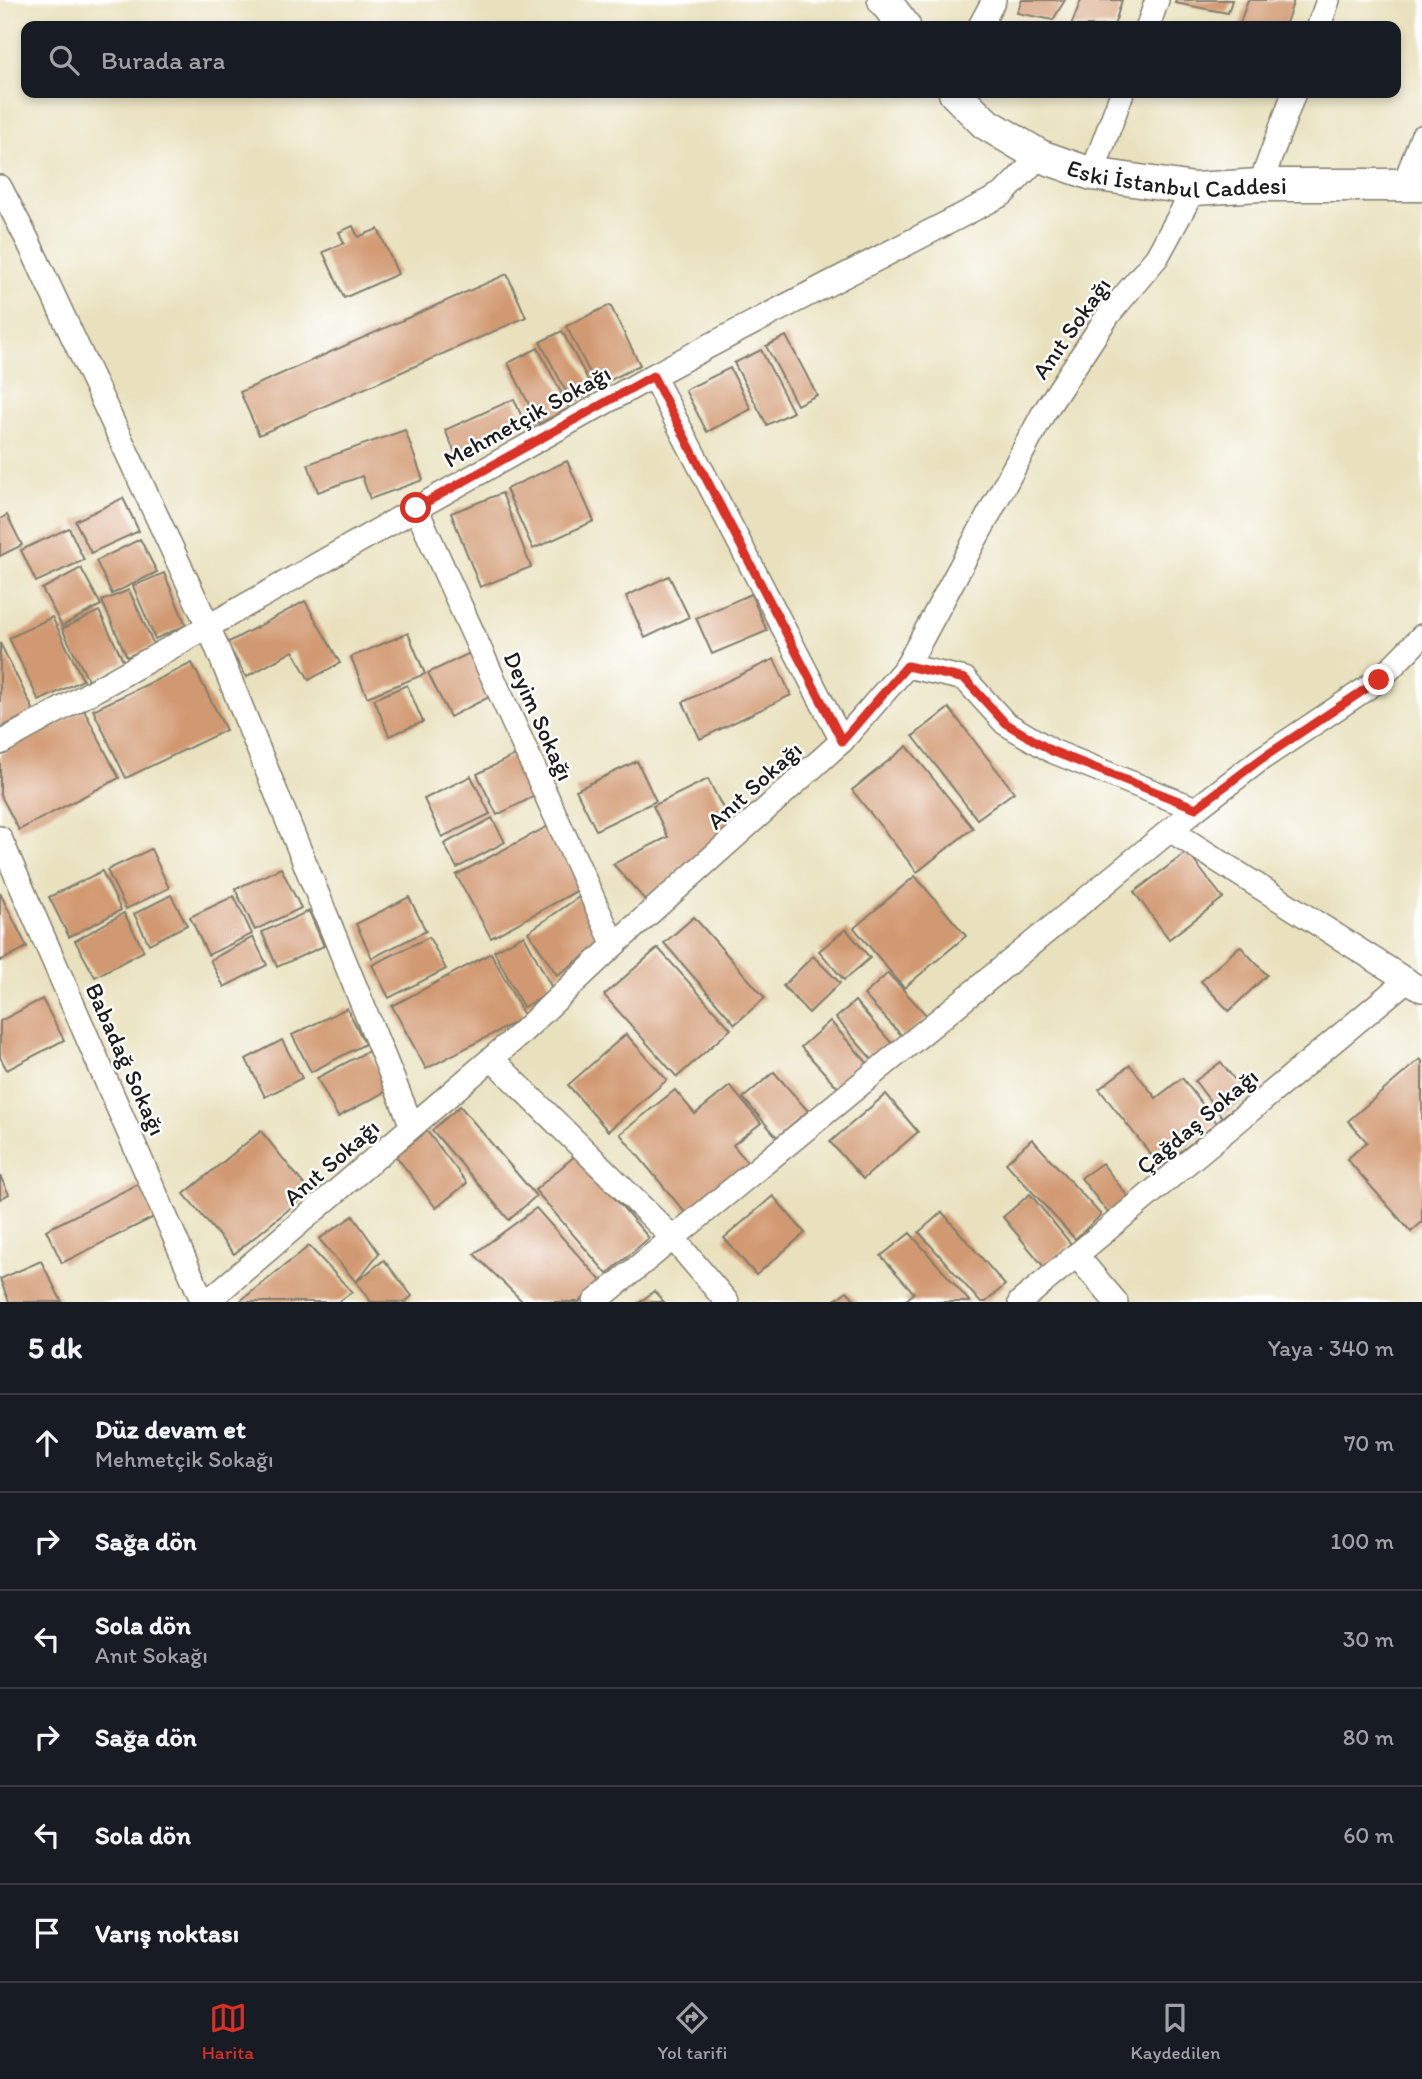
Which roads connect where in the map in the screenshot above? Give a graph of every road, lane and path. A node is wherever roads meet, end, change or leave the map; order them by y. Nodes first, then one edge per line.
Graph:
1 (884, 0) edge
2 (994, 0) edge
3 (1157, 0) edge
4 (1328, 0) edge
5 (900, 21) edge
6 (983, 21) edge
7 (1149, 21) edge
8 (1320, 21) edge
9 (960, 98) edge
10 (1120, 98) edge
11 (1292, 98) edge
12 (1422, 137) edge
13 (1040, 156) junction
14 (1092, 174) junction
15 (1260, 185) junction
16 (1413, 185) edge
17 (0, 187) edge
18 (1194, 189) junction
19 (653, 376) junction
20 (416, 508) junction
21 (209, 628) junction
22 (1422, 636) edge
23 (907, 666) junction
24 (842, 741) junction
25 (0, 743) edge
26 (1196, 808) junction
27 (1170, 830) junction
28 (0, 838) edge
29 (614, 945) junction
30 (1415, 985) edge
31 (492, 1059) junction
32 (412, 1126) junction
33 (673, 1238) junction
34 (1076, 1255) junction
35 (205, 1302) edge
36 (595, 1302) edge
37 (727, 1302) edge
38 (1020, 1302) edge
39 (1116, 1302) edge

1 - 5 main road
2 - 6 street
3 - 7 street
4 - 8 street
9 - 13 main road, Eski İstanbul Caddesi
10 - 14 street
11 - 15 street
12 - 16 street
13 - 14 main road, Eski İstanbul Caddesi
13 - 19 street, Mehmetçik Sokağı
14 - 18 main road, Eski İstanbul Caddesi
15 - 16 main road, Eski İstanbul Caddesi
15 - 18 main road, Eski İstanbul Caddesi
17 - 21 street
18 - 23 street, Anıt Sokağı
19 - 20 street, Mehmetçik Sokağı
19 - 24 street
20 - 21 street, Mehmetçik Sokağı
20 - 29 street, Deyim Sokağı
21 - 25 street, Mehmetçik Sokağı
21 - 32 street
22 - 26 street
23 - 24 street, Anıt Sokağı
23 - 26 street
24 - 29 street, Anıt Sokağı
26 - 27 street
27 - 30 street
27 - 33 street
28 - 35 street, Babadağ Sokağı
29 - 31 street, Anıt Sokağı
30 - 34 street, Çağdaş Sokağı
31 - 32 street, Anıt Sokağı
31 - 33 street
32 - 35 street, Anıt Sokağı
33 - 36 street
33 - 37 street
34 - 38 street, Çağdaş Sokağı
34 - 39 street

